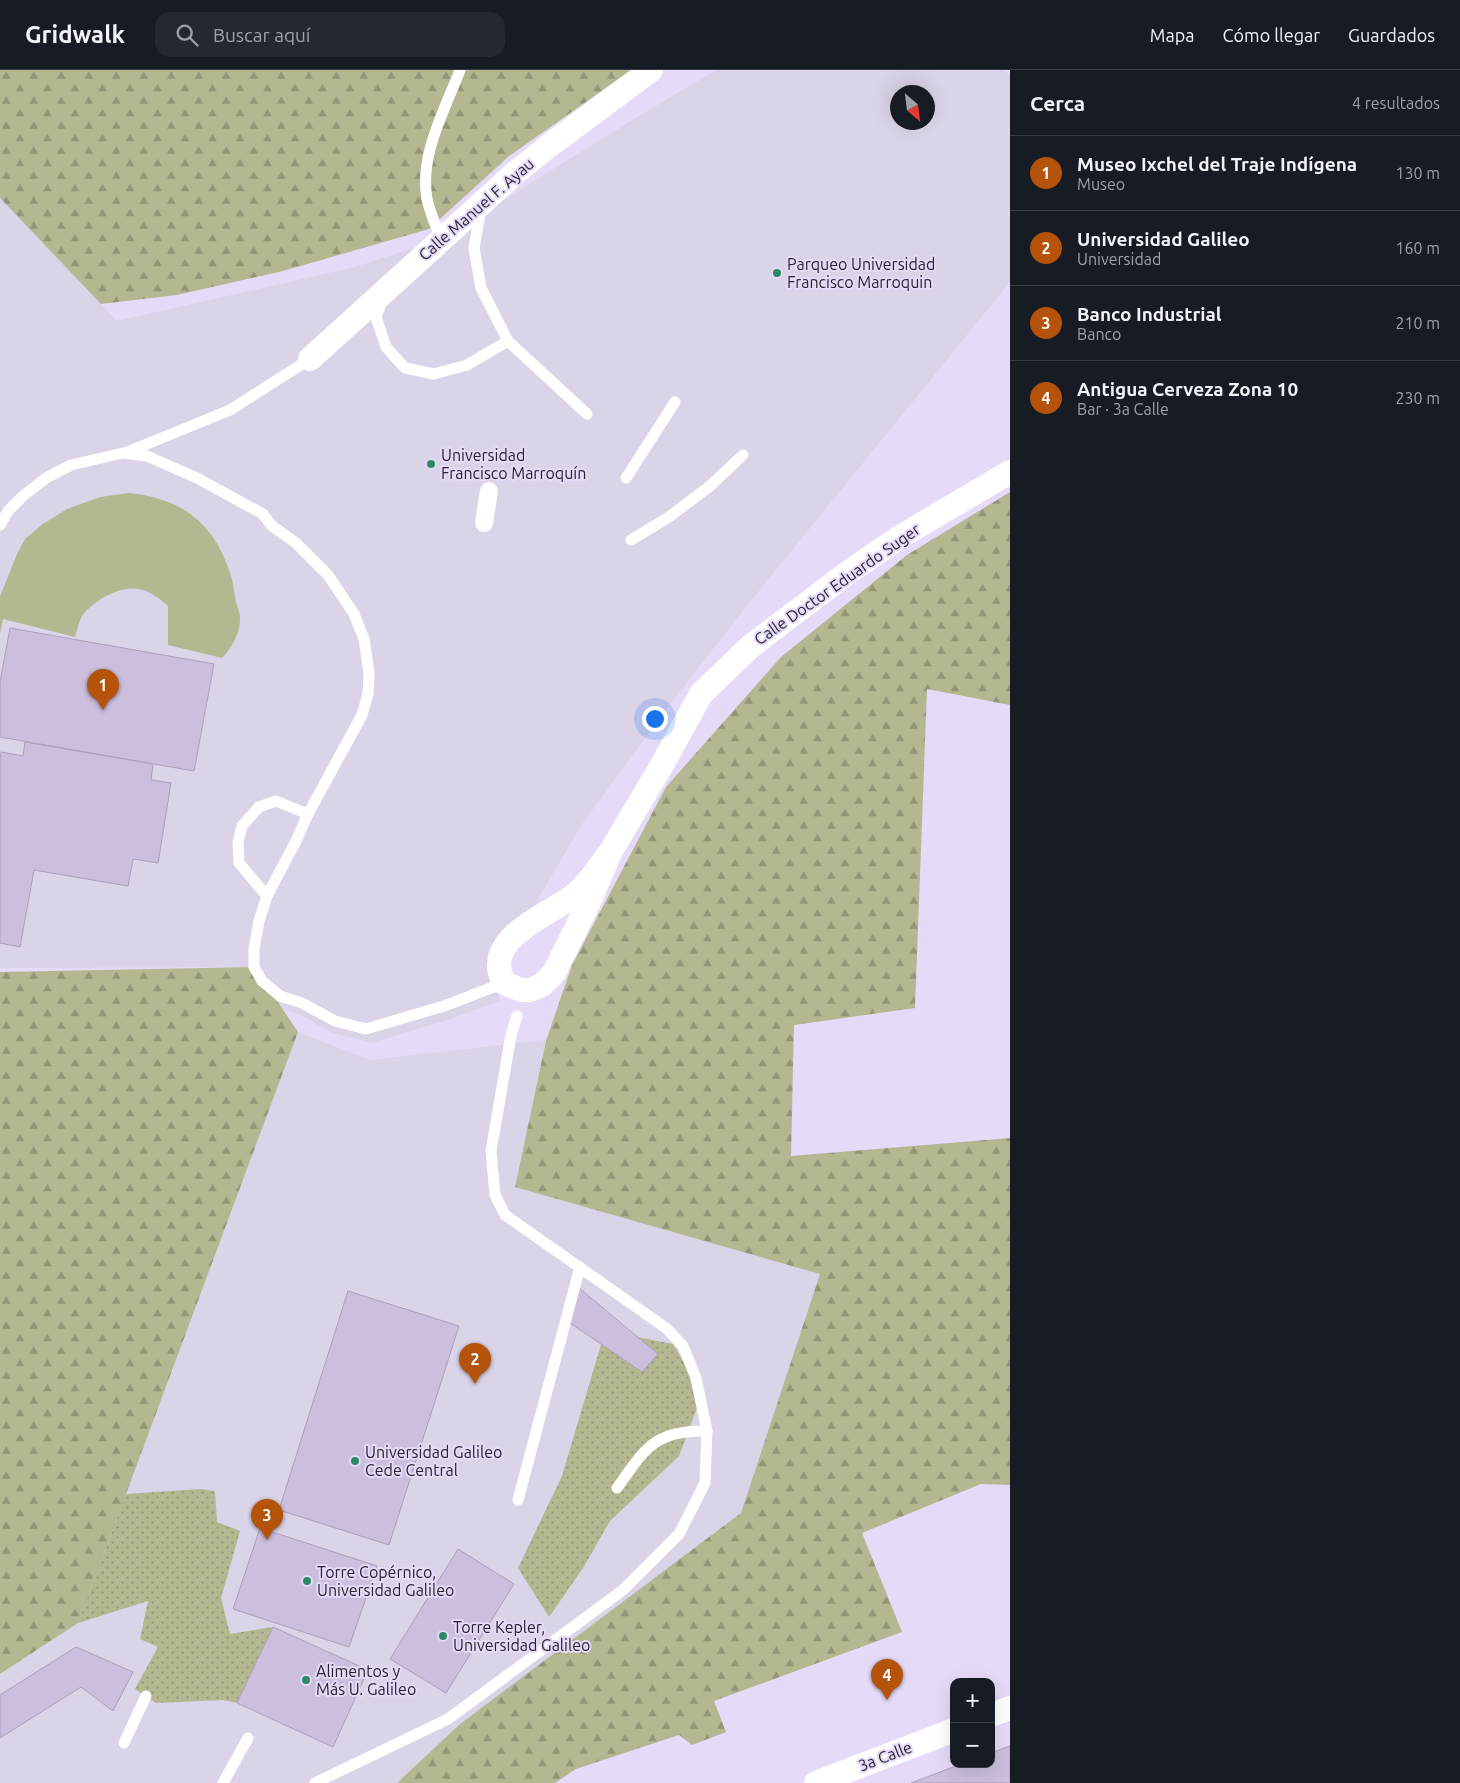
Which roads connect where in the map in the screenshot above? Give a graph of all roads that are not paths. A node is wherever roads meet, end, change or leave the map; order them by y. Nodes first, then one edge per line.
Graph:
1 (460, 70) edge
2 (651, 70) edge
3 (482, 203) junction
4 (442, 239) junction
5 (388, 288) junction
6 (508, 341) junction
7 (310, 359) joint
8 (675, 402) dead end
9 (587, 414) dead end
10 (123, 453) junction
11 (743, 455) dead end
12 (1010, 472) edge
13 (626, 478) dead end
14 (489, 491) dead end
15 (484, 523) dead end
16 (0, 525) edge
17 (632, 540) dead end
18 (308, 814) junction
19 (611, 851) junction
20 (267, 896) junction
21 (504, 983) junction
22 (518, 1016) dead end
23 (580, 1267) junction
24 (706, 1431) junction
25 (617, 1488) dead end
26 (518, 1500) dead end
27 (146, 1696) dead end
28 (1010, 1708) edge
29 (995, 1714) edge
30 (950, 1732) edge
31 (248, 1738) dead end
32 (124, 1743) dead end
33 (224, 1783) edge
34 (315, 1783) edge
35 (816, 1783) edge

1 - 4 lane
2 - 3 street, Calle Manuel F. Ayau
3 - 4 street, Calle Manuel F. Ayau
3 - 6 lane
4 - 5 street, Calle Manuel F. Ayau
5 - 6 lane
5 - 7 street, Calle Manuel F. Ayau
6 - 9 lane
7 - 10 lane
8 - 13 lane
10 - 16 lane
10 - 18 lane
11 - 17 lane
12 - 19 street, Calle Doctor Eduardo Suger
14 - 15 street
18 - 20 lane
18 - 20 lane
19 - 21 street, Calle Doctor Eduardo Suger
19 - 21 street, Calle Doctor Eduardo Suger
20 - 21 lane
22 - 23 lane
23 - 24 lane
23 - 26 lane
24 - 25 lane
24 - 34 lane
27 - 32 lane
28 - 29 street
30 - 35 street, 3a Calle
31 - 33 lane

